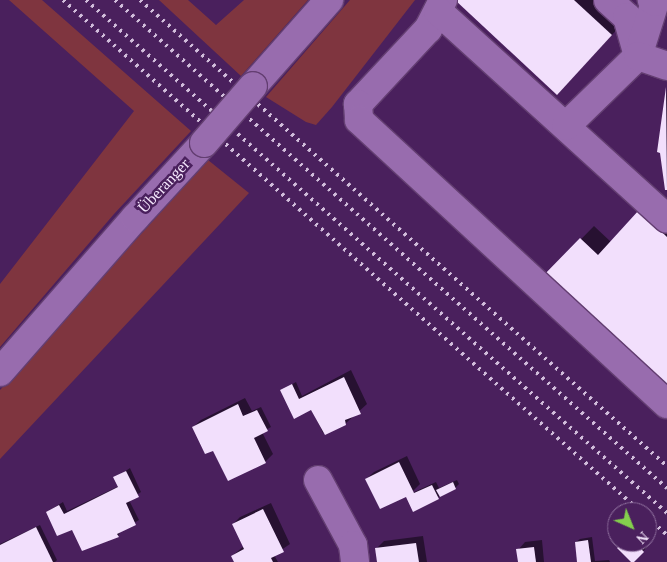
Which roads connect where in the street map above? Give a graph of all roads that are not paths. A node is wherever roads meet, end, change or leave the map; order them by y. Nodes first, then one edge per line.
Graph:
1 (329, 0) edge
2 (608, 0) edge
3 (652, 0) edge
4 (441, 6) edge
5 (638, 56) junction
6 (667, 66) edge
7 (566, 126) junction
8 (667, 219) edge
9 (0, 372) edge
10 (667, 404) edge
11 (318, 480) dead end
12 (355, 562) edge

1 - 9 street, Überanger, bridge
2 - 5 street
3 - 5 street
4 - 7 street
4 - 10 street
5 - 6 street
5 - 7 street
7 - 8 street
11 - 12 street

